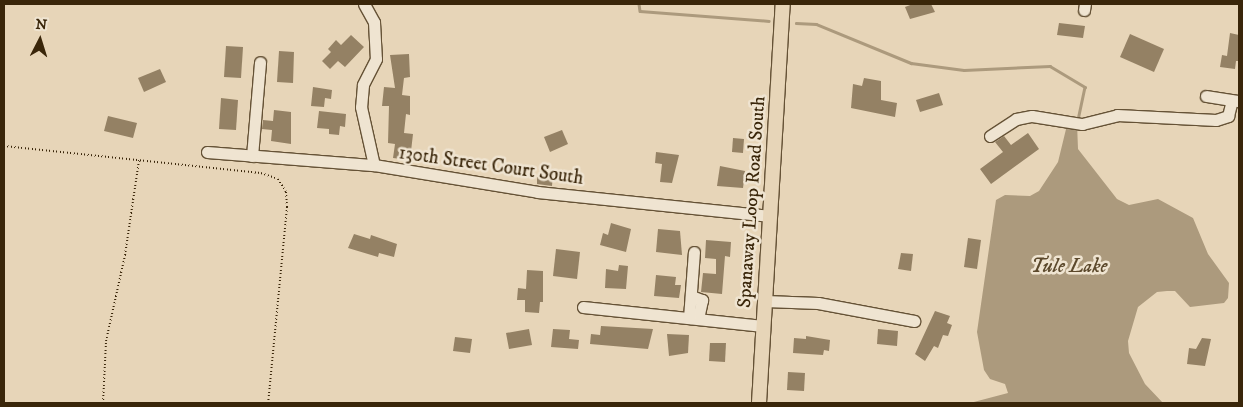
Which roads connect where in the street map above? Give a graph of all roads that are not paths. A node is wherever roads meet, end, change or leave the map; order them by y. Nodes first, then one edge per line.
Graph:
1 (364, 4) edge
2 (783, 4) edge
3 (260, 62) dead end
4 (1206, 96) dead end
5 (1236, 101) edge
6 (990, 136) dead end
7 (207, 152) dead end
8 (252, 156) junction
9 (374, 165) junction
10 (770, 216) junction
11 (694, 252) dead end
12 (765, 301) junction
13 (582, 308) dead end
14 (694, 319) junction
15 (914, 321) dead end
16 (764, 326) junction
17 (758, 403) edge

1 - 9 street
2 - 10 main road, Spanaway Loop Road South
3 - 8 street
4 - 5 street
5 - 6 street
7 - 8 street, 130th Street Court South
8 - 9 street, 130th Street Court South
9 - 10 street, 130th Street Court South
10 - 12 main road, Spanaway Loop Road South
11 - 14 street
12 - 15 street
12 - 16 main road, Spanaway Loop Road South
13 - 14 street
14 - 16 street
16 - 17 main road, Spanaway Loop Road South

